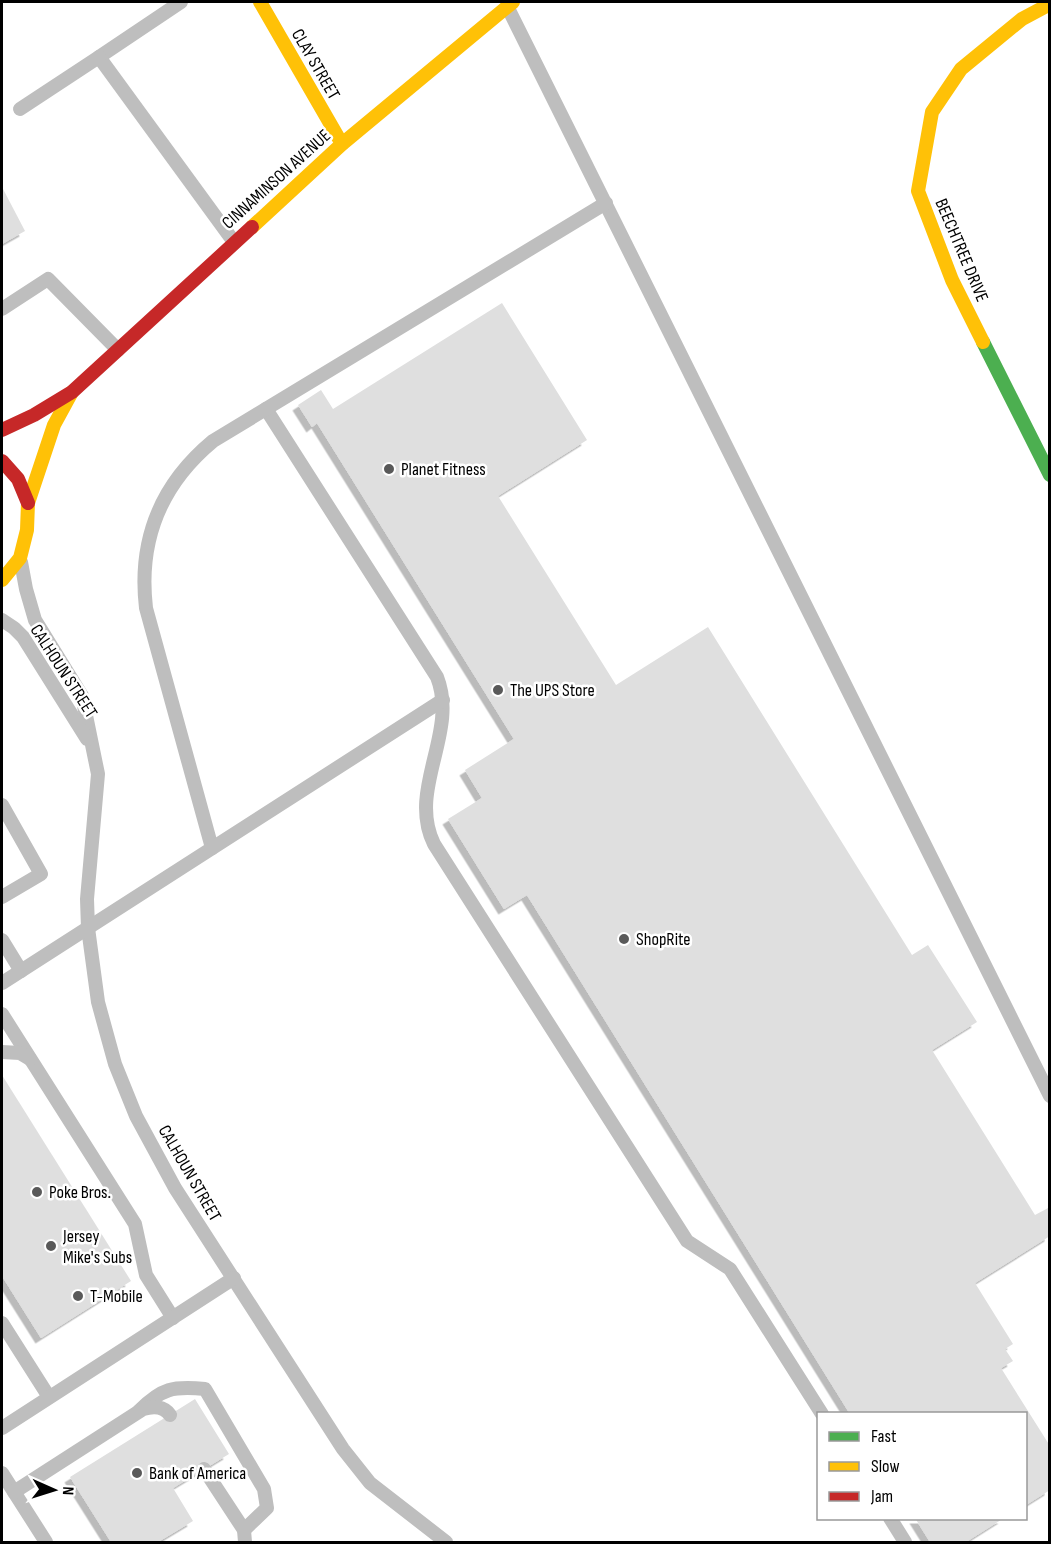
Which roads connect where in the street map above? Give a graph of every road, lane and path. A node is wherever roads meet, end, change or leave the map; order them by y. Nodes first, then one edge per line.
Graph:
1 (181, 2) edge
2 (260, 2) edge
3 (510, 4) edge
4 (1050, 4) edge
5 (99, 57) junction
6 (20, 109) dead end
7 (342, 144) junction
8 (606, 203) junction
9 (234, 242) junction
10 (2, 309) edge
11 (118, 350) junction
12 (72, 392) junction
13 (266, 409) junction
14 (2, 430) edge
15 (2, 461) edge
16 (1050, 475) edge
17 (28, 503) junction
18 (20, 558) junction
19 (2, 580) edge
20 (2, 620) edge
21 (443, 700) junction
22 (91, 746) junction
23 (2, 805) edge
24 (212, 848) junction
25 (2, 897) edge
26 (88, 928) junction
27 (2, 940) edge
28 (21, 971) junction
29 (2, 983) edge
30 (2, 1014) edge
31 (2, 1052) edge
32 (30, 1059) junction
33 (1050, 1096) edge
34 (234, 1278) junction
35 (173, 1318) junction
36 (2, 1323) edge
37 (49, 1397) junction
38 (139, 1412) junction
39 (821, 1412) edge
40 (170, 1415) dead end
41 (2, 1428) edge
42 (204, 1469) dead end
43 (2, 1473) edge
44 (14, 1492) junction
45 (891, 1520) edge
46 (244, 1536) edge
47 (46, 1542) edge
48 (446, 1542) edge
49 (905, 1542) edge

1 - 5 lane
2 - 7 main road, CLAY STREET
3 - 7 main road, CINNAMINSON AVENUE
3 - 8 lane
4 - 16 main road, BEECHTREE DRIVE
5 - 6 lane
5 - 9 lane
7 - 9 main road, CINNAMINSON AVENUE
8 - 13 lane
8 - 33 lane
9 - 11 main road, CINNAMINSON AVENUE
10 - 11 lane
11 - 12 main road, CINNAMINSON AVENUE
12 - 14 main road, CINNAMINSON AVENUE
12 - 17 main road, CINNAMINSON AVENUE
13 - 21 lane
13 - 24 lane
15 - 17 main road
17 - 18 main road, CINNAMINSON AVENUE
18 - 19 main road, CINNAMINSON AVENUE
18 - 22 lane, CALHOUN STREET
20 - 22 lane, CALHOUN STREET
21 - 24 lane
21 - 39 lane
22 - 26 lane, CALHOUN STREET
23 - 25 lane
24 - 26 lane
26 - 28 lane
26 - 34 lane, CALHOUN STREET
27 - 28 lane
28 - 29 lane
30 - 32 lane
31 - 32 lane
32 - 35 lane
34 - 35 lane
34 - 48 lane, CALHOUN STREET
35 - 37 lane
36 - 37 lane
37 - 41 lane
38 - 40 lane
38 - 44 lane
38 - 46 lane
42 - 46 lane
43 - 44 lane
44 - 47 lane
45 - 49 lane

